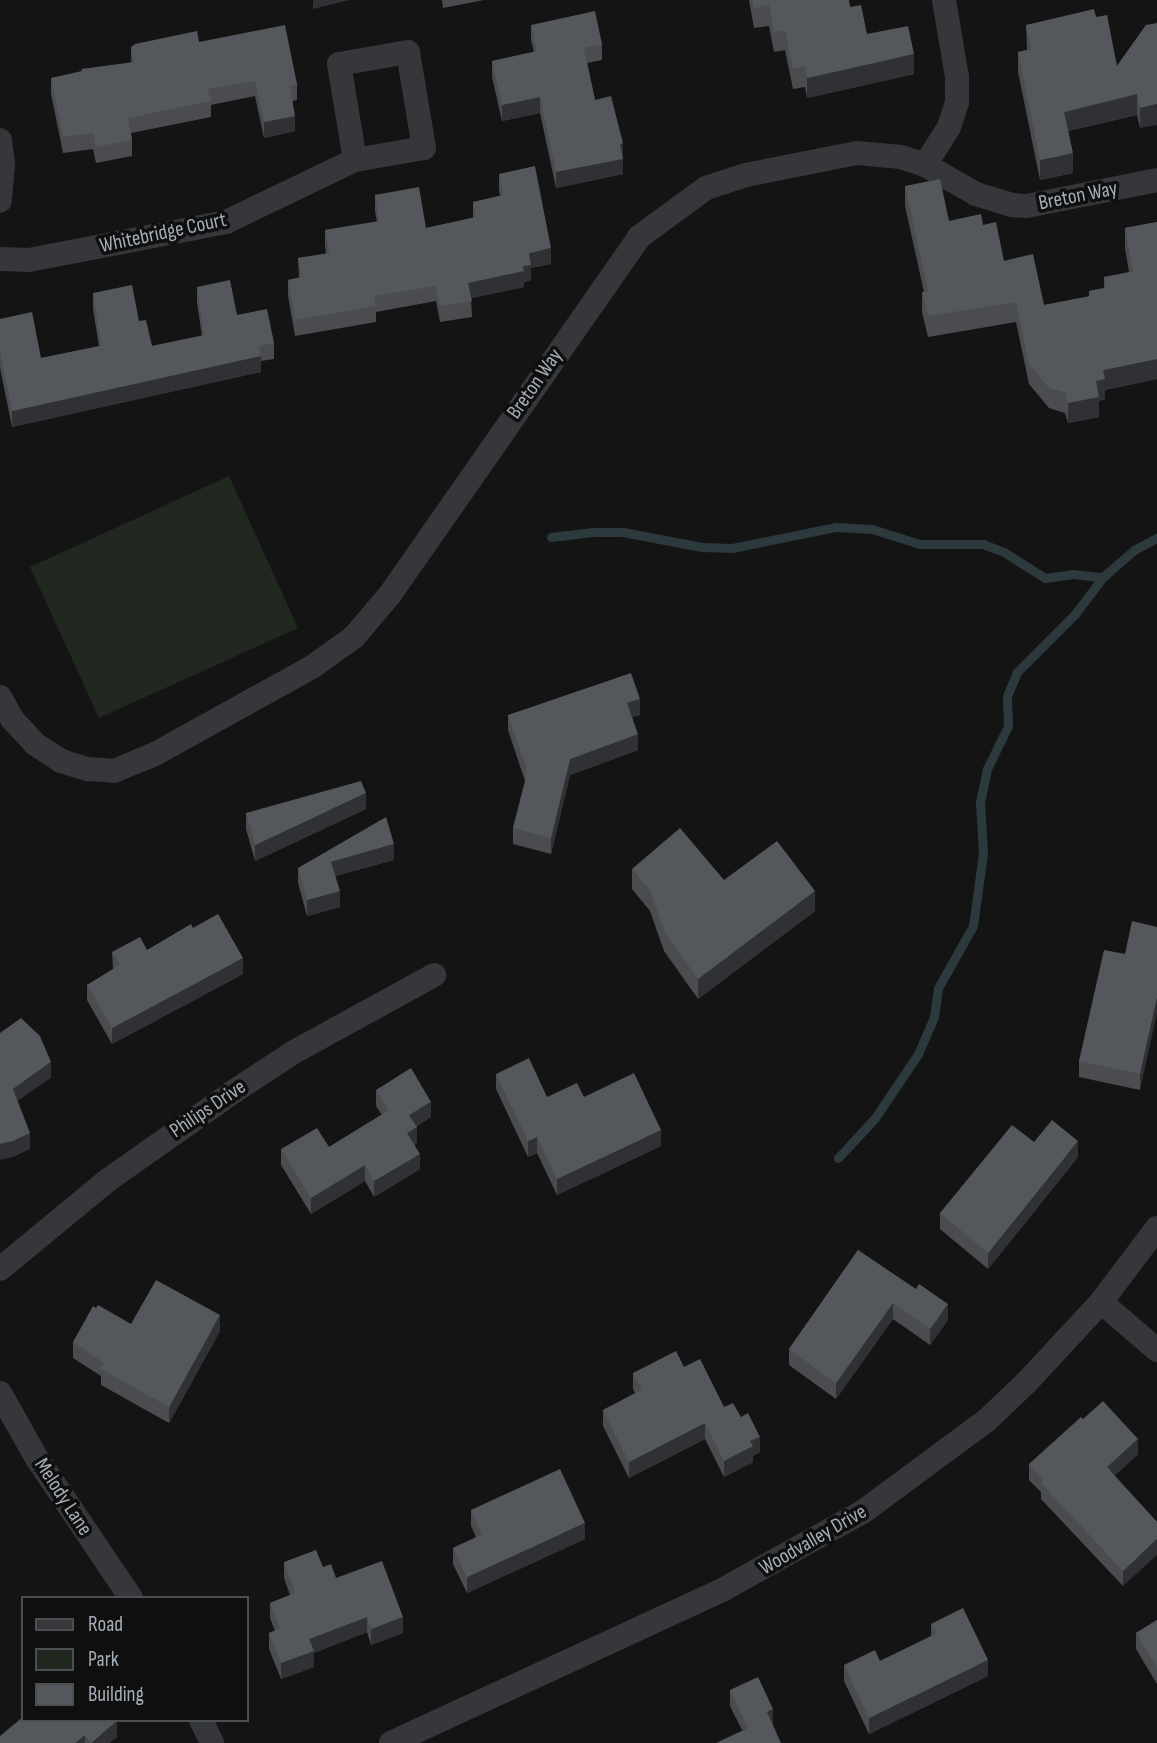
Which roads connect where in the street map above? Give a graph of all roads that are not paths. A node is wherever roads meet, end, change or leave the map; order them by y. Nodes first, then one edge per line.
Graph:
1 (944, 0) edge
2 (0, 140) edge
3 (355, 160) junction
4 (925, 165) junction
5 (1157, 180) edge
6 (0, 201) edge
7 (0, 259) edge
8 (0, 697) edge
9 (434, 975) dead end
10 (1157, 1228) edge
11 (0, 1269) edge
12 (1101, 1302) junction
13 (1157, 1350) edge
14 (0, 1393) edge
15 (130, 1596) edge
16 (202, 1722) edge
17 (212, 1743) edge
18 (391, 1743) edge

1 - 4 street
2 - 6 street
3 - 3 street, Whitebridge Court
3 - 7 street, Whitebridge Court
4 - 5 street, Breton Way
4 - 8 street, Breton Way
9 - 11 street, Philips Drive
10 - 12 street, Woodvalley Drive
12 - 13 street
12 - 18 street, Woodvalley Drive
14 - 15 street, Melody Lane
16 - 17 street

